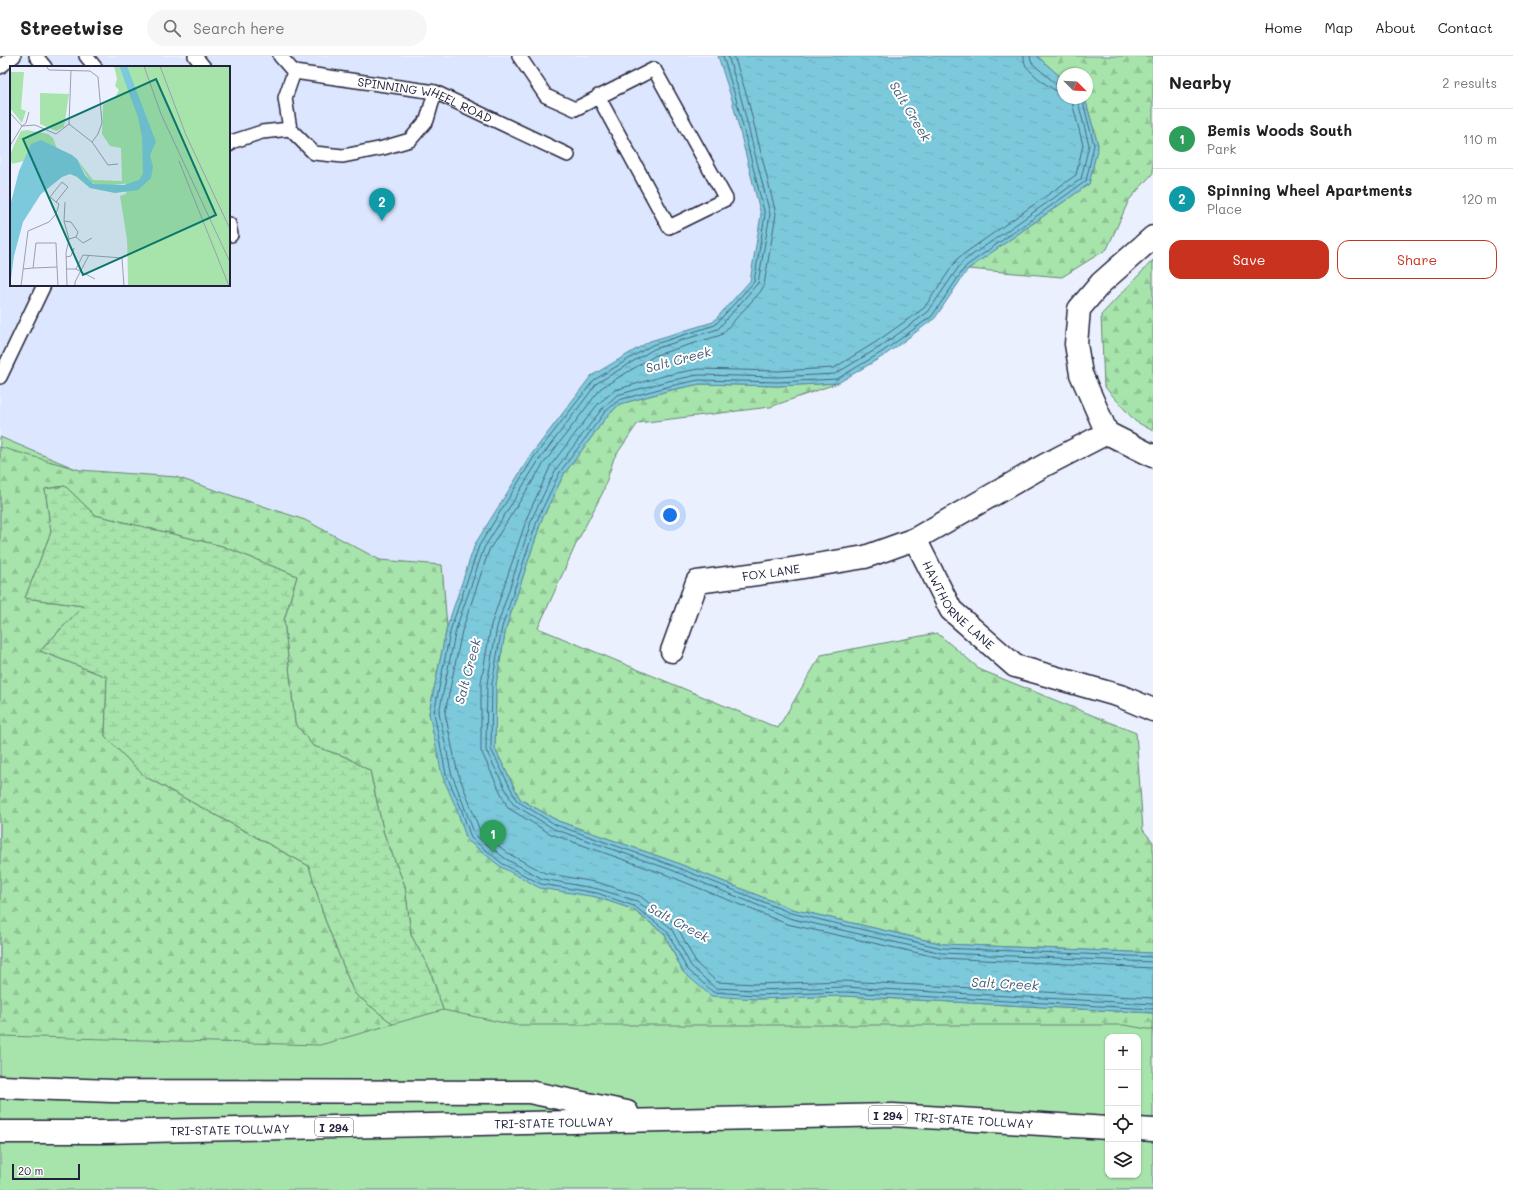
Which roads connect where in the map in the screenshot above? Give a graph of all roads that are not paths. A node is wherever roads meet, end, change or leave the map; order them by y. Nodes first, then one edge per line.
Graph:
1 (14, 56) edge
2 (36, 56) edge
3 (86, 56) edge
4 (195, 56) edge
5 (280, 56) edge
6 (518, 56) edge
7 (44, 66) edge
8 (94, 66) edge
9 (203, 66) edge
10 (0, 67) edge
11 (294, 72) junction
12 (435, 92) junction
13 (598, 96) junction
14 (290, 129) junction
15 (230, 144) edge
16 (568, 155) dead end
17 (1153, 237) edge
18 (44, 286) edge
19 (0, 377) edge
20 (1107, 433) junction
21 (1153, 456) edge
22 (915, 539) junction
23 (672, 651) dead end
24 (1153, 710) edge
25 (0, 1087) edge
26 (667, 1120) junction
27 (1105, 1128) edge
28 (1141, 1129) edge
29 (1153, 1130) edge
30 (0, 1132) edge

1 - 10 lane
2 - 7 lane
3 - 8 lane
4 - 9 lane
5 - 11 lane
6 - 13 lane
11 - 12 lane, SPINNING WHEEL ROAD
11 - 14 lane
12 - 14 lane
12 - 16 lane, SPINNING WHEEL ROAD
13 - 13 lane
14 - 15 lane
17 - 20 main road
18 - 19 lane
20 - 21 main road
20 - 22 main road
22 - 23 main road, FOX LANE
22 - 24 main road, HAWTHORNE LANE
25 - 26 main road
26 - 27 main road, TRI-STATE TOLLWAY / I 294
26 - 30 main road, TRI-STATE TOLLWAY / I 294
28 - 29 main road

